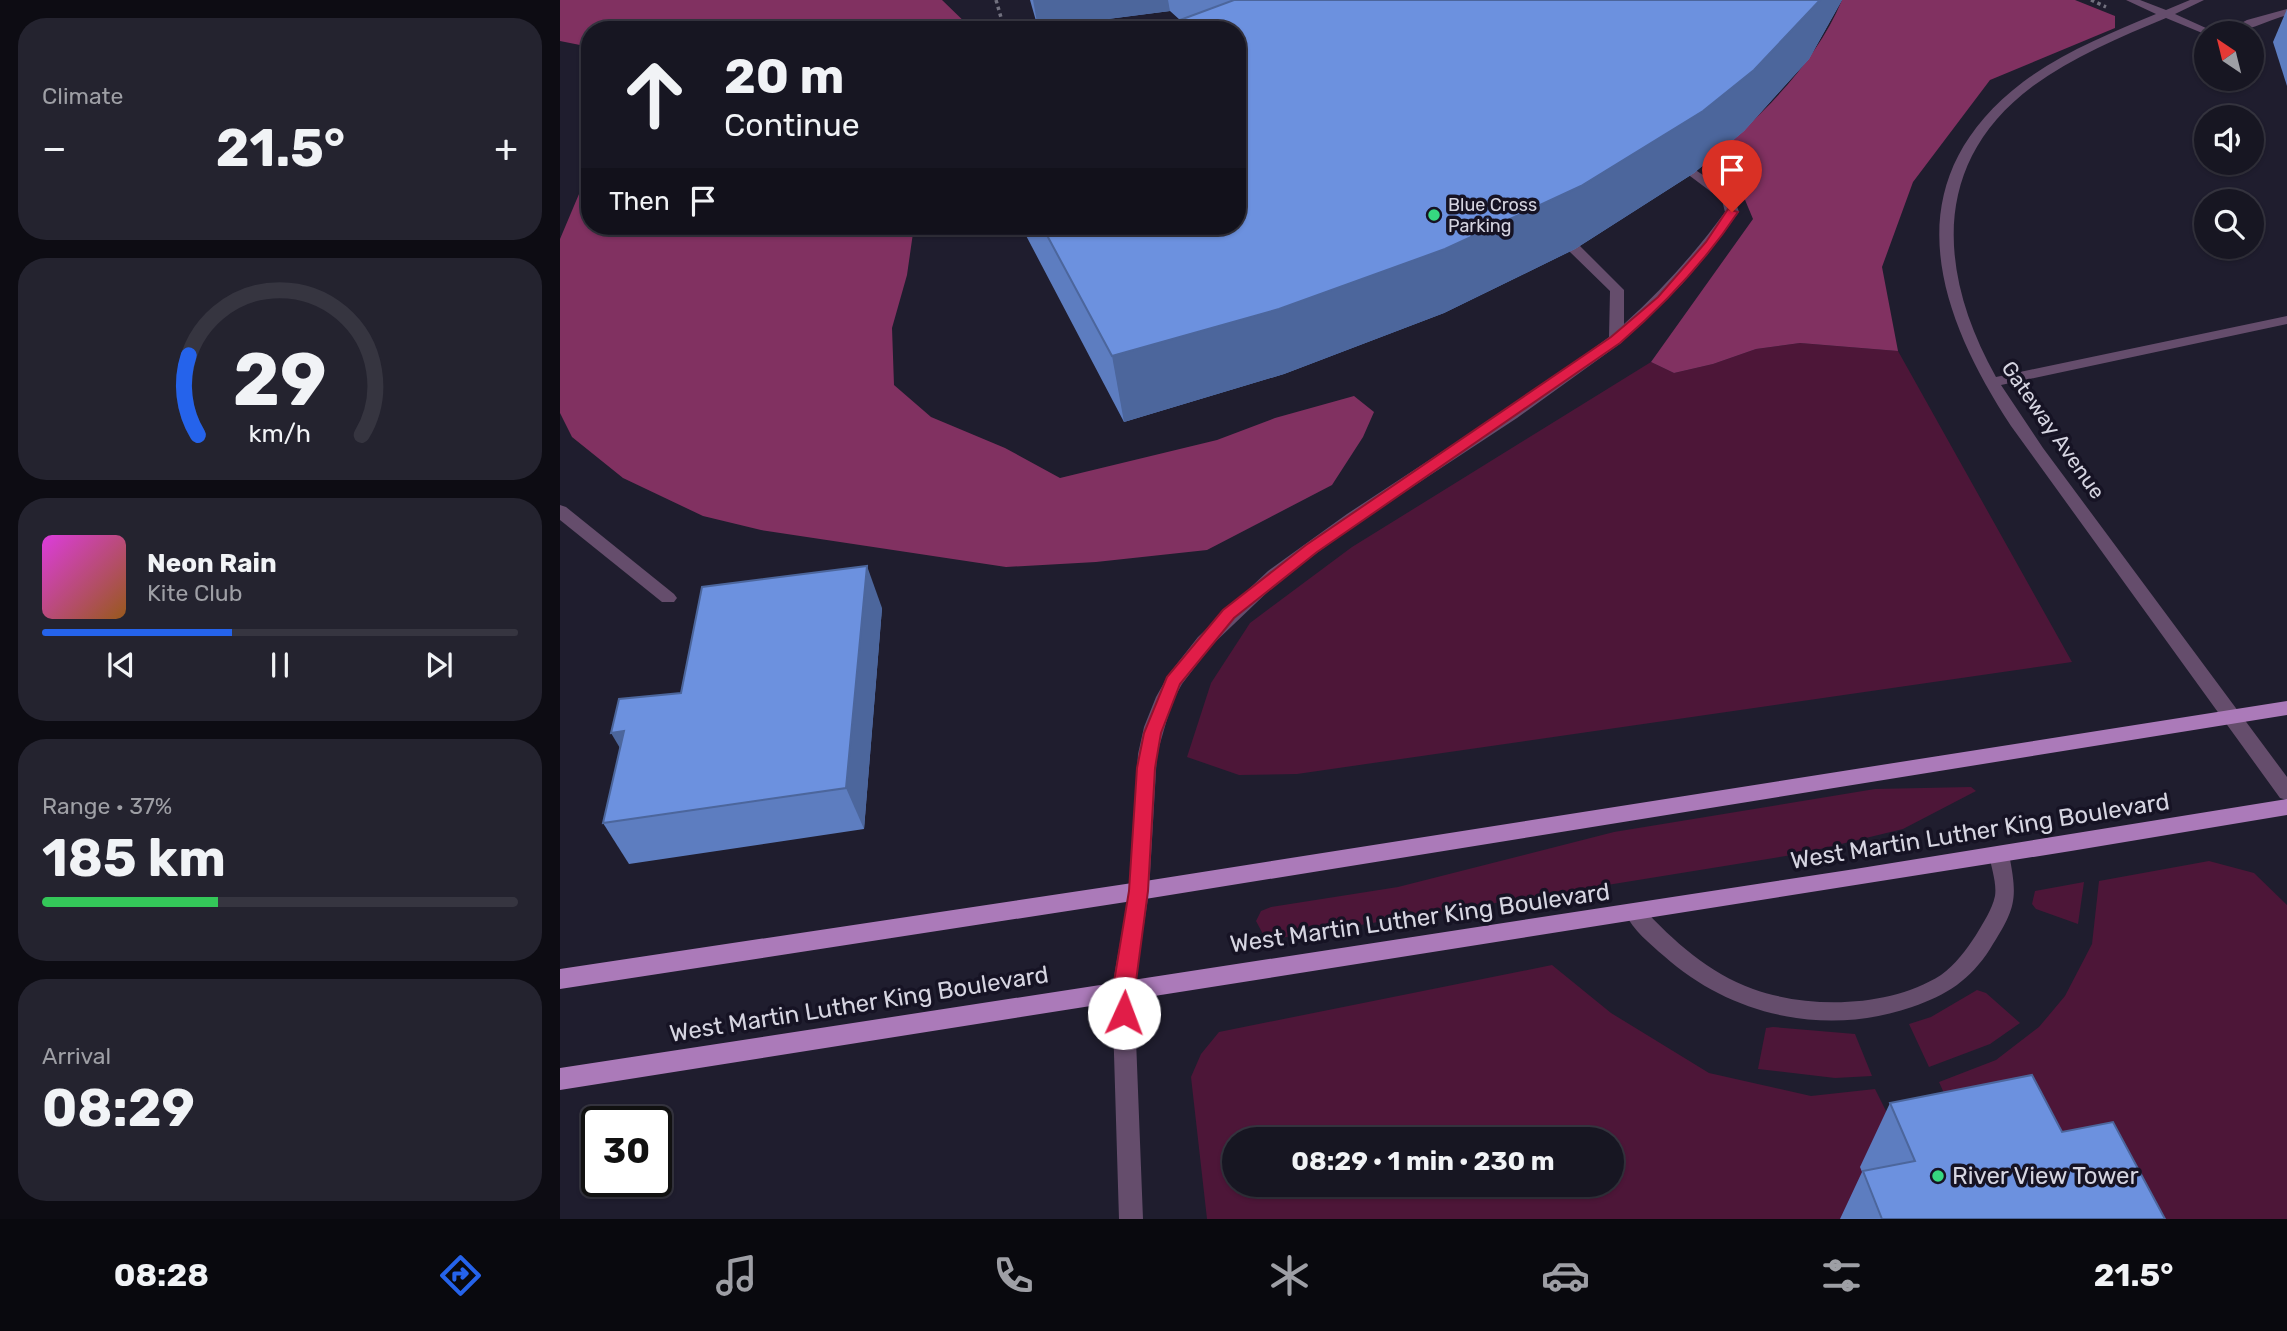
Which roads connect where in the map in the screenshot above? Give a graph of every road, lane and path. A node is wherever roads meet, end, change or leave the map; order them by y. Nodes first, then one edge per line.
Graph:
1 (996, 0) edge
2 (2131, 0) edge
3 (2199, 0) edge
4 (2287, 12) edge
5 (2167, 15) junction
6 (1002, 21) edge
7 (2255, 21) edge
8 (2194, 26) edge
9 (1694, 173) edge
10 (1576, 249) dead end
11 (2287, 320) edge
12 (1616, 340) junction
13 (1991, 383) junction
14 (560, 511) edge
15 (668, 598) dead end
16 (2287, 708) edge
17 (2233, 716) junction
18 (2287, 792) edge
19 (2287, 807) edge
20 (1999, 855) junction
21 (1139, 891) junction
22 (1635, 913) junction
23 (560, 979) edge
24 (1123, 988) junction
25 (560, 1079) edge
26 (1131, 1219) edge

1 - 6 path
2 - 5 street
3 - 5 street, Gateway Avenue
4 - 7 street
5 - 8 street
5 - 13 street, Gateway Avenue
9 - 12 street
10 - 12 street
11 - 13 street
12 - 21 street
13 - 17 street, Gateway Avenue
14 - 15 street
16 - 17 main road
17 - 18 street, Gateway Avenue
17 - 21 main road
19 - 20 main road, West Martin Luther King Boulevard
20 - 22 main road, West Martin Luther King Boulevard
20 - 22 street
21 - 23 main road
21 - 24 street
22 - 24 main road, West Martin Luther King Boulevard
24 - 25 main road, West Martin Luther King Boulevard
24 - 26 street

